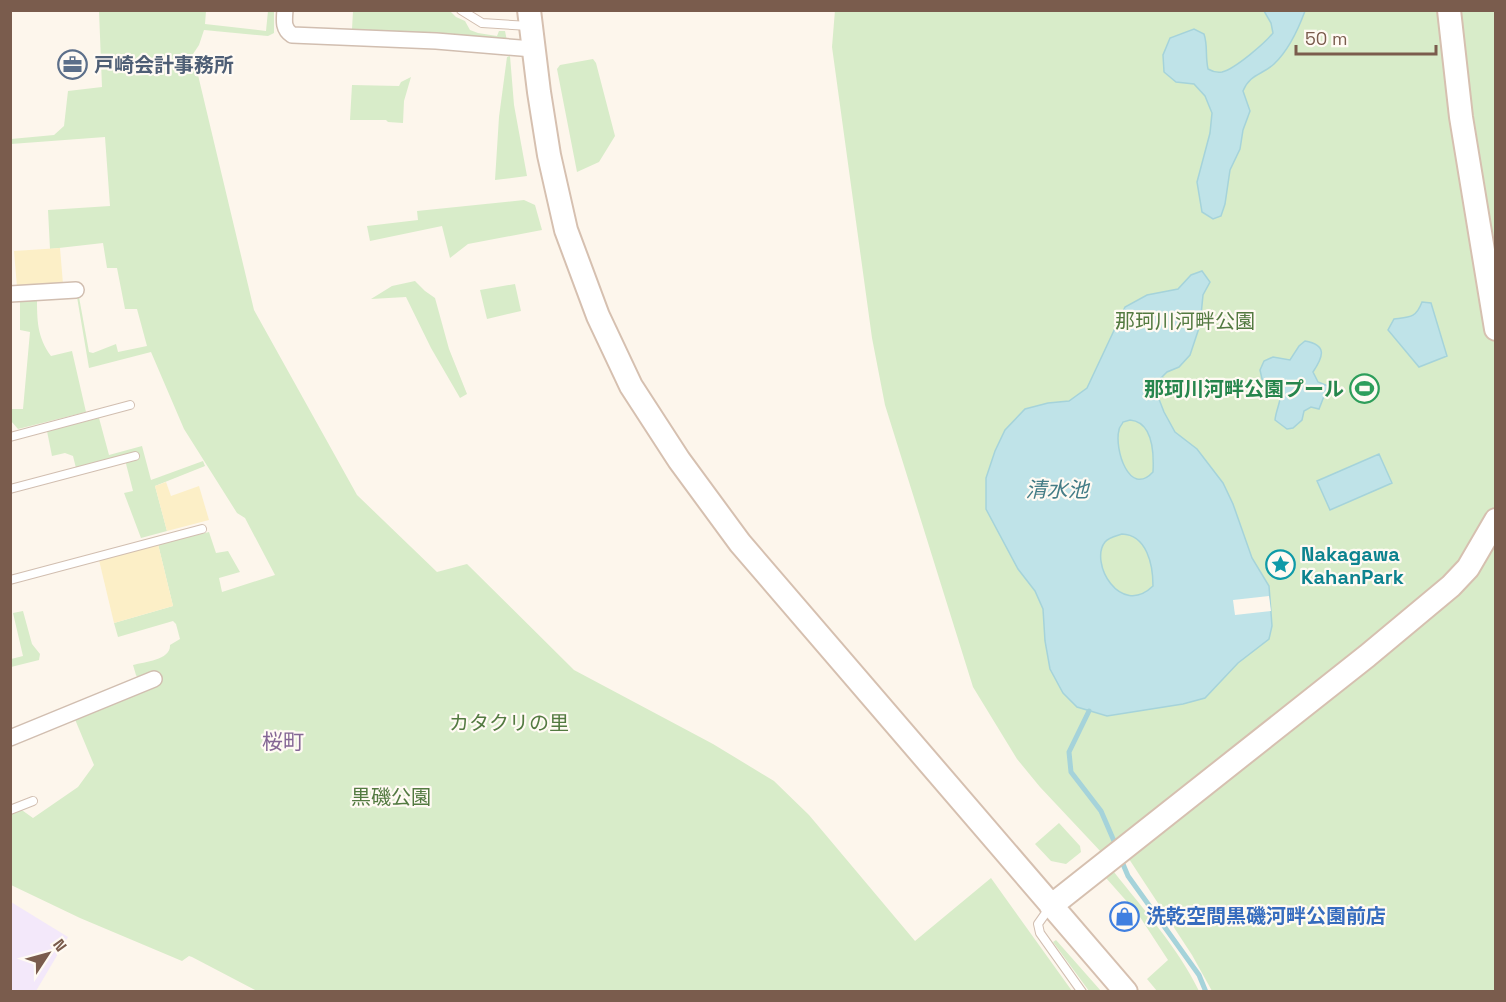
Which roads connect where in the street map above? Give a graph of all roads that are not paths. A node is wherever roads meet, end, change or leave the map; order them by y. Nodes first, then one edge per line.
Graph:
1 (285, 10) edge
2 (461, 10) edge
3 (1449, 10) edge
4 (530, 18) edge
5 (533, 49) junction
6 (76, 290) dead end
7 (10, 294) edge
8 (1496, 329) edge
9 (130, 405) dead end
10 (10, 437) edge
11 (135, 456) dead end
12 (10, 489) edge
13 (1496, 520) edge
14 (202, 528) dead end
15 (10, 580) edge
16 (154, 680) dead end
17 (10, 738) edge
18 (33, 801) dead end
19 (10, 810) edge
20 (1051, 906) junction
21 (1082, 992) edge
22 (1126, 992) edge

1 - 5 street
2 - 4 lane
3 - 8 street
4 - 5 street
5 - 20 street
6 - 7 street
9 - 10 lane
11 - 12 lane
13 - 20 street
14 - 15 lane
16 - 17 street
18 - 19 lane
20 - 21 lane
20 - 22 street

